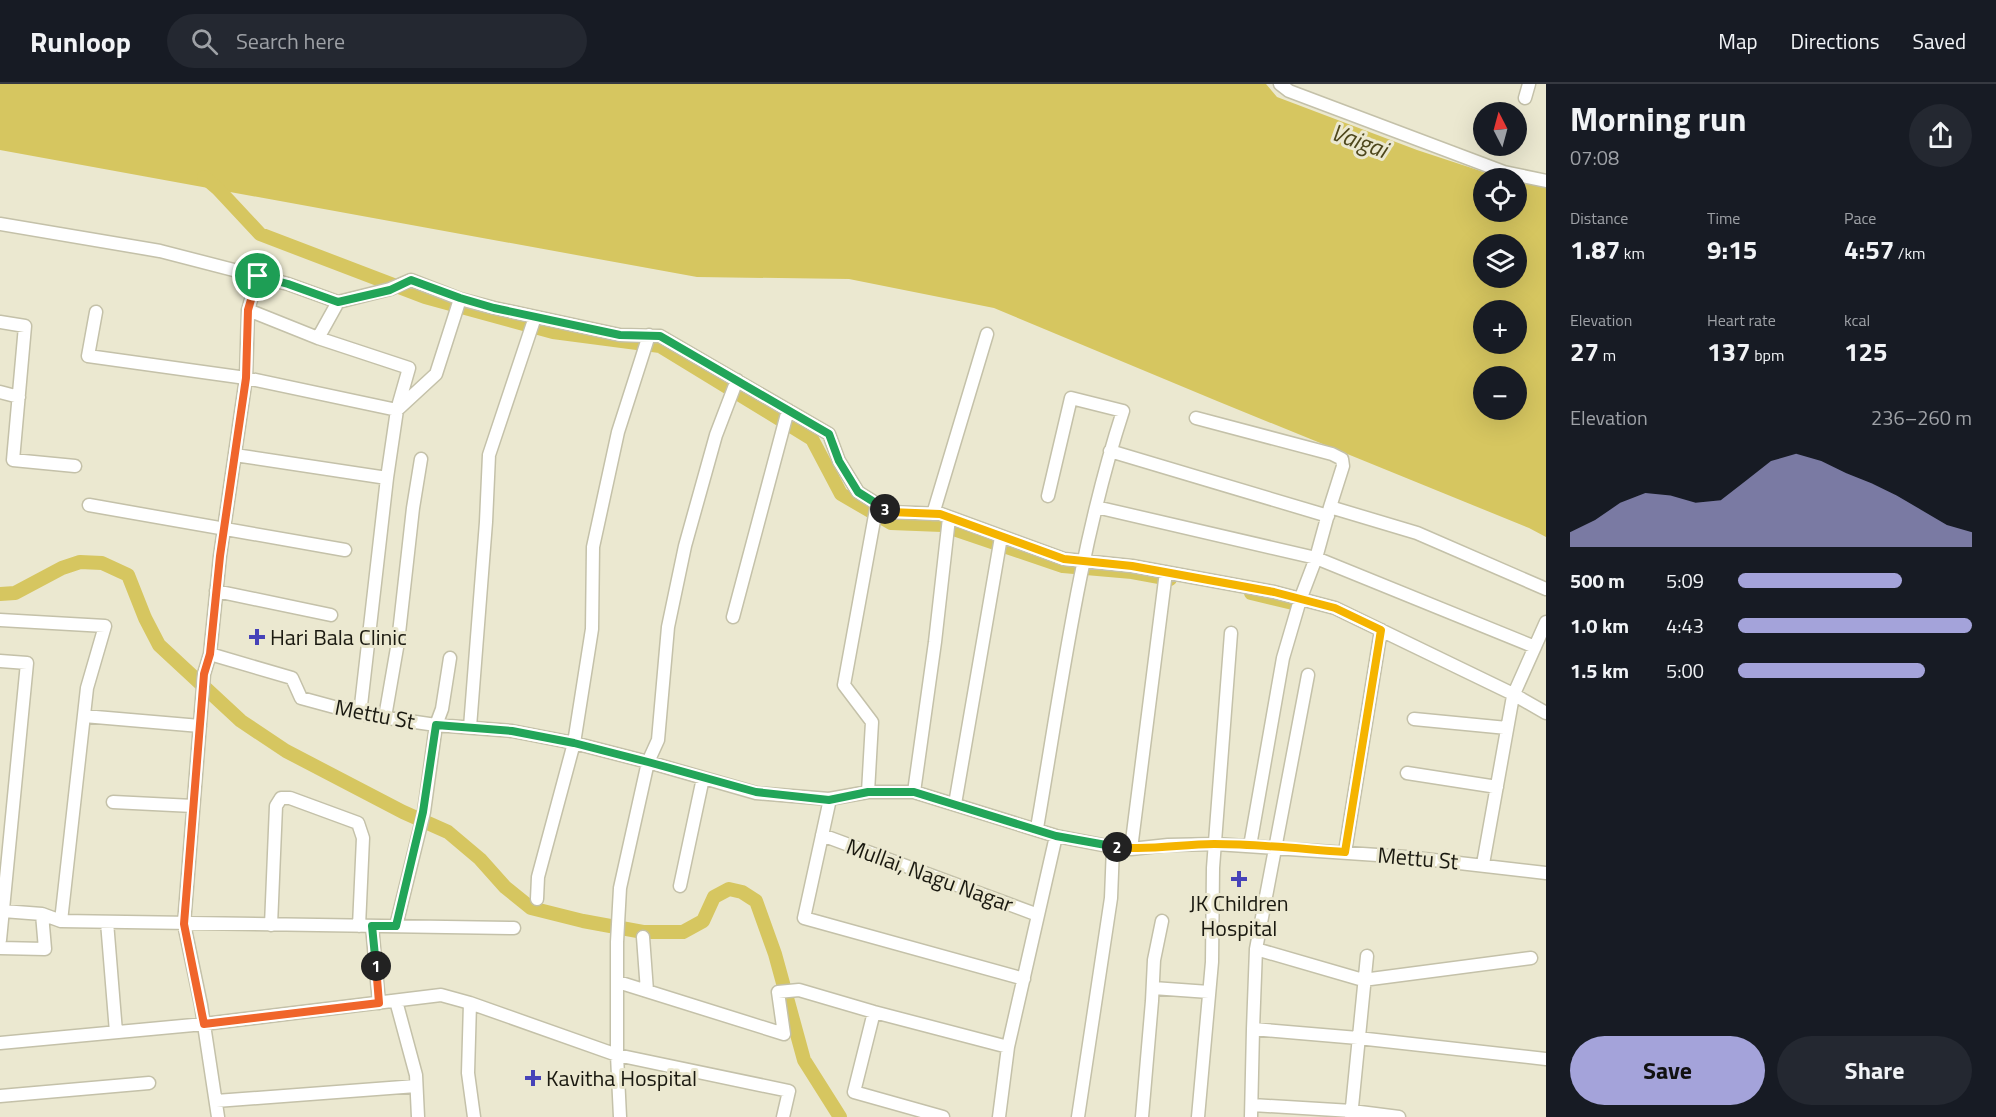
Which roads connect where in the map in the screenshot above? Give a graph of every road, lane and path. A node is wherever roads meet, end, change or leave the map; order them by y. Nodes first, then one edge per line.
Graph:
1 (1280, 84) edge
2 (1529, 84) edge
3 (1525, 98) dead end
4 (1546, 181) edge
5 (0, 224) edge
6 (258, 276) junction
7 (338, 302) junction
8 (458, 304) junction
9 (248, 310) junction
10 (96, 312) dead end
11 (0, 321) edge
12 (533, 323) junction
13 (987, 334) dead end
14 (318, 338) junction
15 (647, 341) junction
16 (246, 378) junction
17 (735, 387) junction
18 (0, 392) edge
19 (19, 397) junction
20 (397, 410) junction
21 (786, 418) junction
22 (1196, 418) dead end
23 (1110, 451) junction
24 (235, 455) junction
25 (421, 459) dead end
26 (13, 460) junction
27 (0, 464) edge
28 (75, 466) dead end
29 (387, 478) junction
30 (1047, 496) dead end
31 (89, 505) dead end
32 (1096, 507) junction
33 (876, 511) junction
34 (1329, 512) junction
35 (933, 514) junction
36 (949, 524) junction
37 (224, 528) junction
38 (1000, 542) junction
39 (345, 550) dead end
40 (1316, 558) junction
41 (1082, 566) junction
42 (1166, 576) junction
43 (1546, 589) edge
44 (216, 591) junction
45 (1299, 603) junction
46 (331, 615) dead end
47 (733, 617) dead end
48 (0, 620) edge
49 (1546, 622) edge
50 (1231, 633) dead end
51 (1380, 634) junction
52 (1535, 647) junction
53 (210, 654) junction
54 (450, 658) dead end
55 (0, 661) edge
56 (1308, 675) dead end
57 (1512, 698) junction
58 (1546, 713) edge
59 (360, 714) junction
60 (84, 716) junction
61 (385, 717) junction
62 (1414, 719) dead end
63 (436, 725) junction
64 (200, 726) junction
65 (470, 727) junction
66 (1507, 728) junction
67 (574, 743) junction
68 (648, 762) junction
69 (1407, 773) dead end
70 (703, 778) junction
71 (1497, 787) junction
72 (868, 792) junction
73 (914, 792) junction
74 (830, 799) junction
75 (113, 802) dead end
76 (956, 804) junction
77 (193, 806) junction
78 (1036, 828) junction
79 (822, 835) junction
80 (1056, 836) junction
81 (1216, 844) junction
82 (1250, 846) junction
83 (1113, 847) junction
84 (1274, 848) junction
85 (1131, 849) junction
86 (1345, 852) junction
87 (1483, 864) junction
88 (1546, 873) edge
89 (680, 886) dead end
90 (537, 899) dead end
91 (3, 911) junction
92 (42, 914) junction
93 (1038, 915) junction
94 (62, 921) junction
95 (1162, 921) dead end
96 (107, 922) junction
97 (184, 924) junction
98 (271, 925) junction
99 (365, 926) junction
100 (396, 926) junction
101 (514, 928) dead end
102 (643, 937) dead end
103 (0, 940) edge
104 (0, 948) edge
105 (1256, 949) junction
106 (1367, 956) dead end
107 (1531, 958) dead end
108 (1024, 979) junction
109 (1363, 980) junction
110 (618, 982) junction
111 (1153, 988) junction
112 (647, 991) junction
113 (1209, 992) junction
114 (396, 1001) junction
115 (379, 1003) junction
116 (470, 1003) junction
117 (874, 1012) junction
118 (204, 1024) junction
119 (1253, 1029) junction
120 (116, 1032) junction
121 (1358, 1038) junction
122 (0, 1043) edge
123 (1008, 1047) junction
124 (617, 1055) junction
125 (1546, 1059) edge
126 (149, 1083) dead end
127 (416, 1086) junction
128 (0, 1096) edge
129 (216, 1101) junction
130 (1251, 1111) edge
131 (1351, 1114) edge
132 (218, 1117) edge
133 (418, 1117) edge
134 (474, 1117) edge
135 (620, 1117) edge
136 (783, 1117) edge
137 (943, 1117) edge
138 (999, 1117) edge
139 (1078, 1117) edge
140 (1142, 1117) edge
141 (1198, 1117) edge
142 (1399, 1117) edge

1 - 4 street
2 - 3 street
5 - 6 street
6 - 7 street
6 - 9 street
7 - 8 street
7 - 14 street
8 - 12 street
8 - 20 street
9 - 14 street
9 - 16 street
10 - 16 street
11 - 19 street
12 - 15 street
12 - 65 street
13 - 35 street
14 - 20 street
15 - 17 street
15 - 67 street
16 - 20 street
16 - 24 street
17 - 21 street
17 - 68 street
18 - 19 street
19 - 26 street
20 - 29 street
21 - 33 street
21 - 47 street
22 - 34 street
23 - 30 street
23 - 32 street
23 - 34 street
24 - 29 street
24 - 37 street
25 - 61 street
26 - 27 street
26 - 28 street
29 - 59 street
31 - 37 street
32 - 40 street
32 - 41 street
33 - 35 street
33 - 72 street
34 - 40 street
34 - 43 street
35 - 36 street
36 - 38 street
36 - 73 street
37 - 39 street
37 - 44 street
38 - 41 street
38 - 76 street
40 - 45 street
40 - 52 street
41 - 42 street
41 - 78 street
42 - 45 street
42 - 85 street
44 - 46 street
44 - 53 street
45 - 51 street
45 - 82 street
48 - 60 street
49 - 52 street
50 - 81 street
51 - 57 street
51 - 86 street
52 - 57 street
53 - 59 street, Mettu St
53 - 64 street
54 - 63 street
55 - 91 street
56 - 84 street
57 - 58 street
57 - 66 street
59 - 61 street, Mettu St
60 - 64 street
60 - 94 street
61 - 63 street, Mettu St
62 - 66 street
63 - 65 street, Mettu St
63 - 100 street
64 - 77 street
65 - 67 street, Mettu St
66 - 71 street
67 - 68 street, Mettu St
67 - 90 street
68 - 70 street, Mettu St
68 - 110 street
69 - 71 street
70 - 74 street, Mettu St
70 - 89 street
71 - 87 street
72 - 73 street, Mettu St
72 - 74 street, Mettu St
73 - 76 street, Mettu St
74 - 79 street
75 - 77 street
76 - 78 street, Mettu St
77 - 97 street
78 - 80 street, Mettu St
79 - 93 street, Mullai, Nagu Nagar
79 - 108 street
80 - 83 street, Mettu St
80 - 93 street
81 - 82 street, Mettu St
81 - 85 street, Mettu St
81 - 113 street
82 - 84 street, Mettu St
83 - 85 street, Mettu St
83 - 139 street
84 - 86 street, Mettu St
84 - 105 street
86 - 87 street, Mettu St
87 - 88 street, Mettu St
91 - 92 street
91 - 103 street
92 - 94 street
92 - 104 street
93 - 108 street
94 - 96 street
95 - 111 street
96 - 97 street
96 - 120 street
97 - 98 street
97 - 118 street
98 - 99 street
98 - 99 street
99 - 100 street
99 - 115 street
100 - 101 street
102 - 112 street
105 - 109 street
105 - 119 street
106 - 109 street
107 - 109 street
108 - 123 street
109 - 121 street
110 - 112 street
110 - 124 street
111 - 113 street
111 - 140 street
112 - 117 street
113 - 141 street
114 - 115 street
114 - 116 street
114 - 127 street
115 - 118 street
116 - 124 street
116 - 134 street
117 - 123 street
117 - 137 street
118 - 120 street
118 - 129 street
119 - 121 street
119 - 130 street
120 - 122 street
121 - 125 street
121 - 131 street
123 - 138 street
124 - 135 street
124 - 136 street
126 - 128 street
127 - 129 street
127 - 133 street
129 - 132 street
130 - 131 street
131 - 142 street

